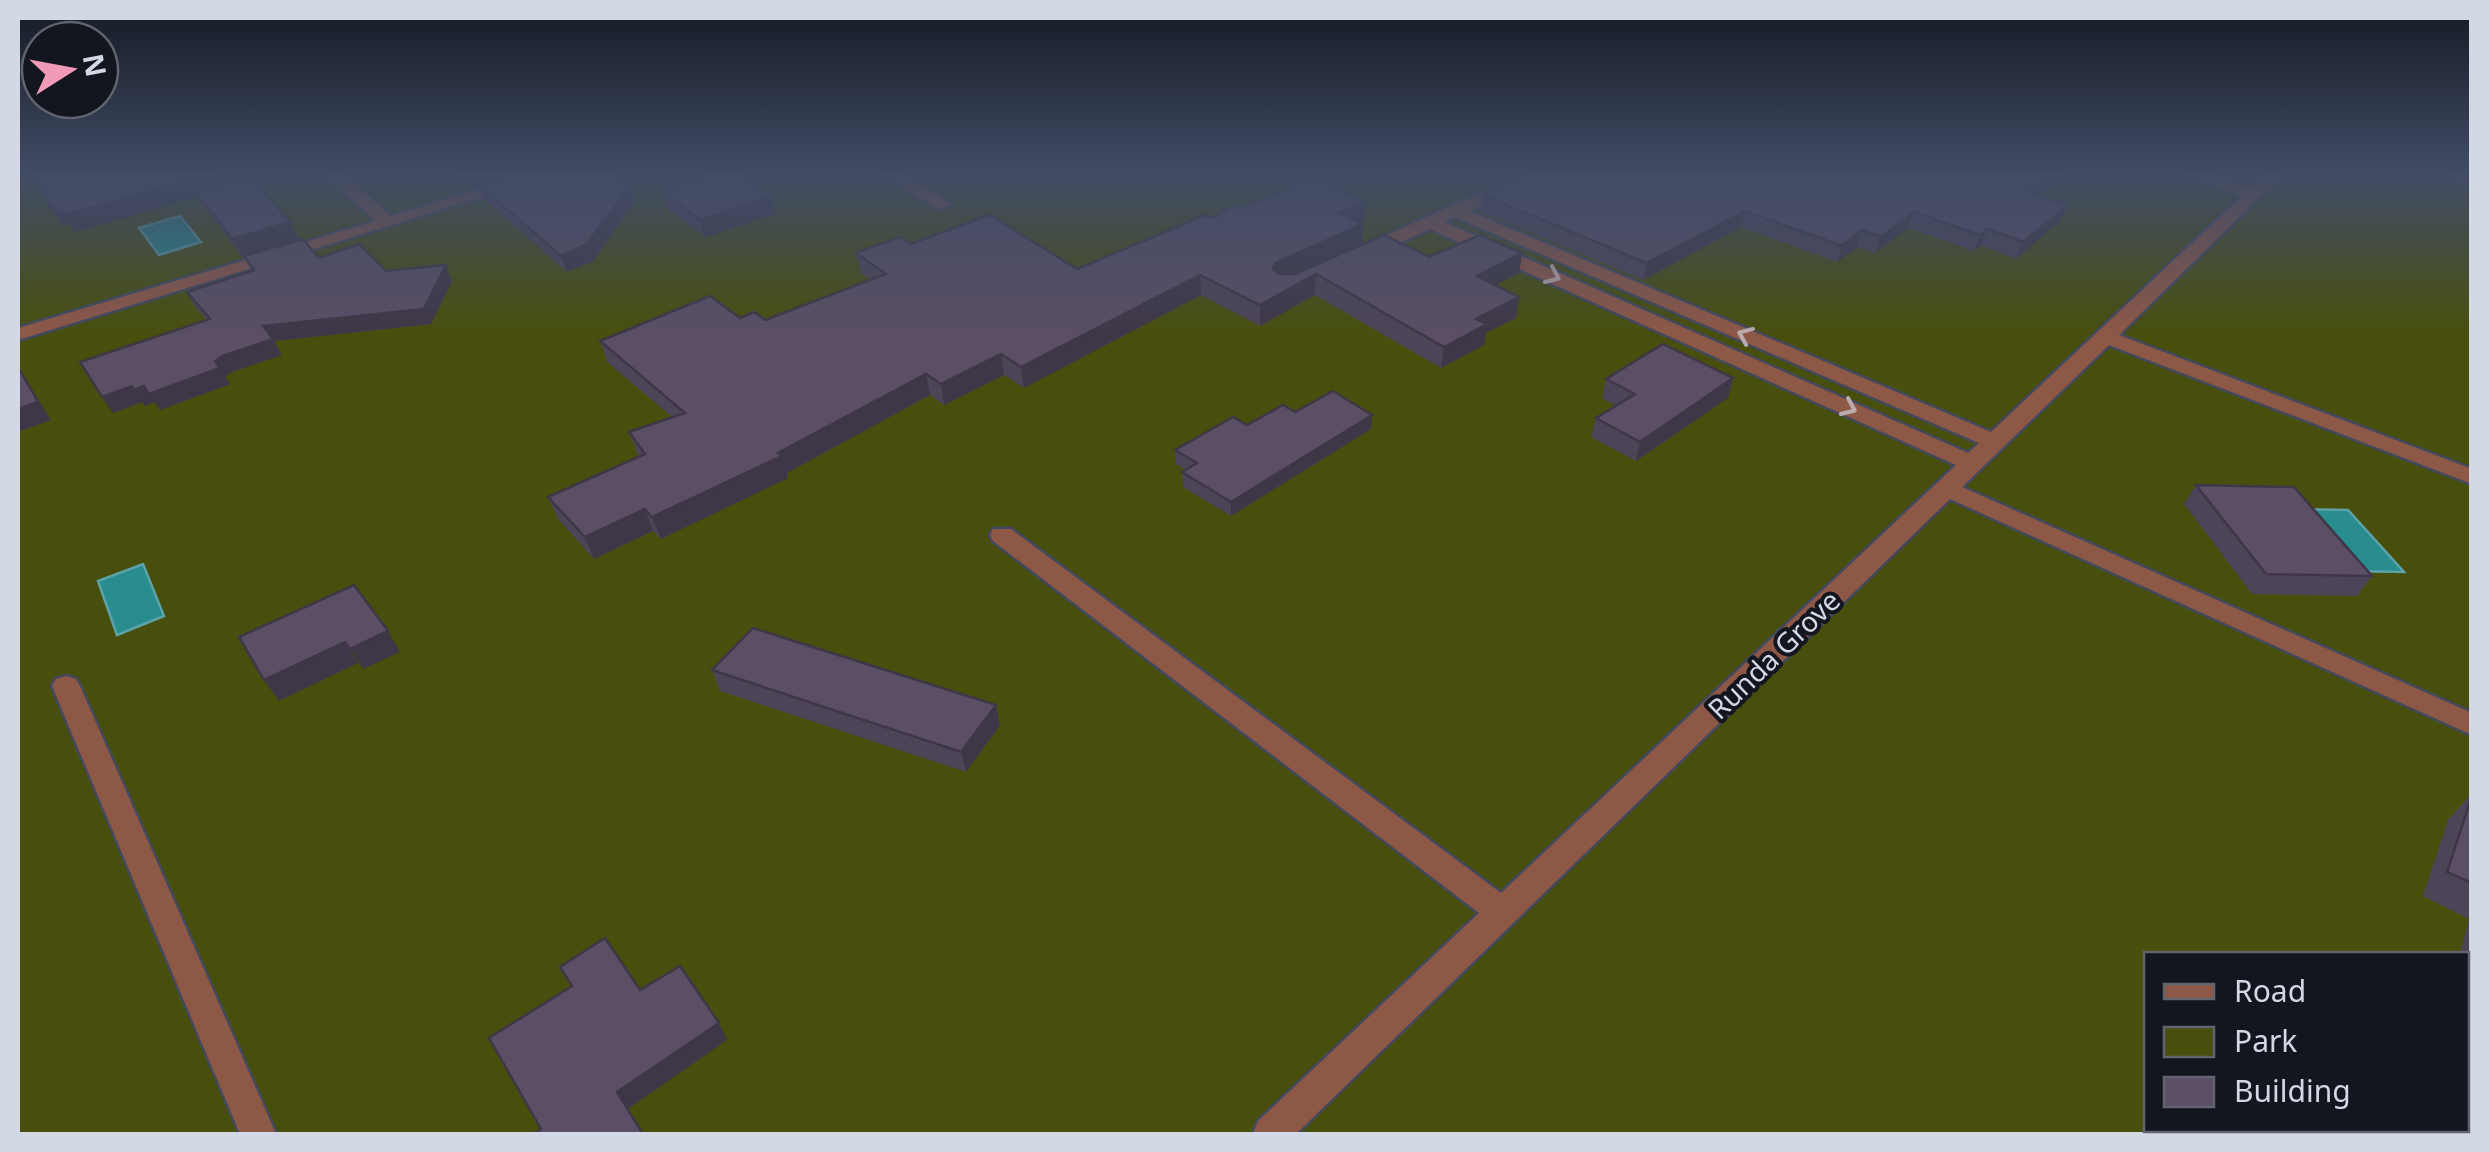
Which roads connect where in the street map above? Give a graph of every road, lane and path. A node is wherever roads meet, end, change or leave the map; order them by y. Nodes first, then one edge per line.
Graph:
1 (369, 228) edge
2 (1420, 228) edge
3 (1442, 228) edge
4 (1494, 228) edge
5 (2219, 228) edge
6 (1354, 256) edge
7 (18, 334) edge
8 (2106, 337) junction
9 (1996, 442) junction
10 (1973, 464) junction
11 (2472, 477) edge
12 (1947, 488) junction
13 (1002, 536) dead end
14 (66, 686) dead end
15 (2472, 725) edge
16 (1503, 913) junction
17 (258, 1134) edge
18 (1271, 1134) edge

1 - 7 street
2 - 6 street
3 -> 10 street
9 -> 4 street
5 - 8 street, Runda Grove
8 - 9 street, Runda Grove
8 - 11 street
9 - 10 street, Runda Grove
10 - 12 street, Runda Grove
12 - 15 street
12 - 16 street, Runda Grove
13 - 16 street
14 - 17 street
16 - 18 street, Runda Grove

